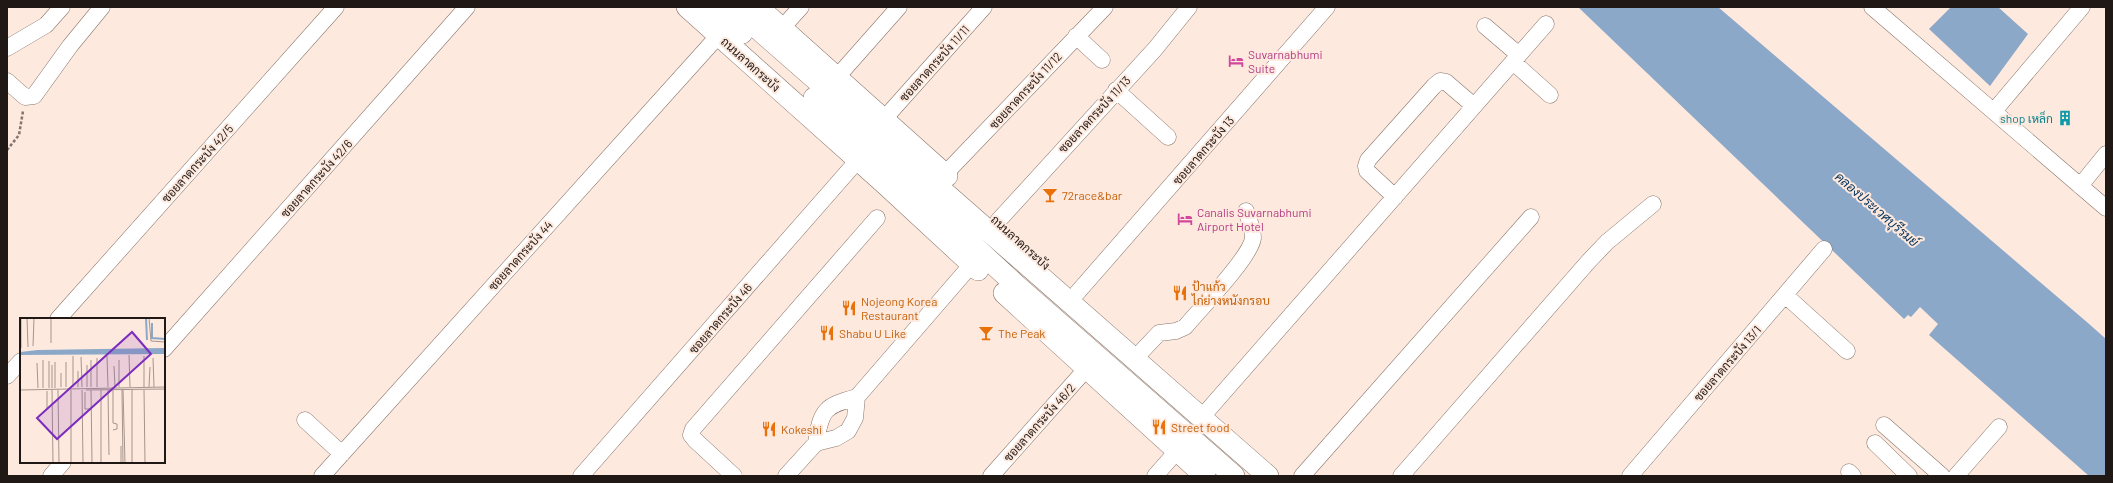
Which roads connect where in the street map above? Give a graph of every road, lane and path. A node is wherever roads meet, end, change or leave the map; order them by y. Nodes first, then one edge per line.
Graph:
1 (62, 7) edge
2 (102, 7) edge
3 (336, 7) edge
4 (467, 7) edge
5 (686, 7) edge
6 (712, 7) edge
7 (733, 7) edge
8 (758, 7) edge
9 (801, 7) edge
10 (899, 7) edge
11 (984, 7) edge
12 (1105, 7) edge
13 (1189, 7) edge
14 (1327, 7) edge
15 (1872, 7) edge
16 (2082, 7) edge
17 (1546, 24) dead end
18 (1485, 26) dead end
19 (782, 28) junction
20 (718, 35) junction
21 (1076, 36) junction
22 (7, 48) edge
23 (1516, 59) junction
24 (1102, 60) dead end
25 (838, 76) junction
26 (7, 82) edge
27 (1116, 90) junction
28 (1550, 95) dead end
29 (25, 97) junction
30 (1474, 106) junction
31 (1994, 112) junction
32 (884, 119) junction
33 (1168, 136) dead end
34 (7, 150) edge
35 (2106, 154) edge
36 (858, 160) junction
37 (946, 174) junction
38 (2080, 186) junction
39 (1395, 197) junction
40 (1653, 204) dead end
41 (2106, 208) edge
42 (1246, 211) dead end
43 (1531, 217) dead end
44 (877, 218) dead end
45 (998, 221) junction
46 (1824, 249) dead end
47 (972, 264) junction
48 (1077, 293) junction
49 (1785, 295) junction
50 (59, 318) edge
51 (165, 348) edge
52 (1142, 351) junction
53 (1847, 351) dead end
54 (20, 362) edge
55 (1087, 368) junction
56 (7, 376) edge
57 (857, 397) junction
58 (1208, 410) junction
59 (305, 420) dead end
60 (1884, 425) dead end
61 (1999, 427) dead end
62 (816, 443) junction
63 (1875, 443) dead end
64 (1177, 451) junction
65 (342, 454) junction
66 (62, 463) edge
67 (51, 476) edge
68 (322, 476) edge
69 (581, 476) edge
70 (734, 476) edge
71 (786, 476) edge
72 (991, 476) edge
73 (1155, 476) edge
74 (1205, 476) edge
75 (1234, 476) edge
76 (1268, 476) edge
77 (1284, 476) edge
78 (1302, 476) edge
79 (1401, 476) edge
80 (1630, 476) edge
81 (1909, 476) edge
82 (1942, 476) edge
83 (1956, 476) edge

1 - 22 street
2 - 29 street
3 - 50 street, ซอยลาดกระบัง 42/5
4 - 51 street, ซอยลาดกระบัง 42/6
5 - 20 main road, ถนนลาดกระบัง
6 - 75 main road
7 - 76 main road
8 - 19 main road, ถนนลาดกระบัง
9 - 19 street
10 - 25 street
11 - 32 street, ซอยลาดกระบัง 11/11
12 - 21 street, ซอยลาดกระบัง 11/12
13 - 27 street, ซอยลาดกระบัง 11/13
14 - 48 street, ซอยลาดกระบัง 13
15 - 31 street
16 - 31 street
17 - 23 street
18 - 23 street
19 - 25 main road, ถนนลาดกระบัง
20 - 36 main road, ถนนลาดกระบัง
20 - 65 street, ซอยลาดกระบัง 44
21 - 24 street
21 - 37 street, ซอยลาดกระบัง 11/12
23 - 28 street
23 - 30 street
25 - 32 main road, ถนนลาดกระบัง
26 - 29 street
27 - 33 street
27 - 45 street, ซอยลาดกระบัง 11/13
29 - 34 path
30 - 39 street
30 - 39 street
31 - 38 street
32 - 37 main road, ถนนลาดกระบัง
35 - 38 street
36 - 47 main road, ถนนลาดกระบัง
36 - 69 street, ซอยลาดกระบัง 46
37 - 45 main road, ถนนลาดกระบัง
38 - 41 street
39 - 58 street
40 - 79 street
42 - 52 street
43 - 78 street
44 - 70 street
45 - 48 main road, ถนนลาดกระบัง
46 - 49 street, ซอยลาดกระบัง 13/1
47 - 55 main road, ถนนลาดกระบัง
47 - 57 street
48 - 52 main road, ถนนลาดกระบัง
49 - 53 street
49 - 80 street, ซอยลาดกระบัง 13/1
52 - 58 main road, ถนนลาดกระบัง
54 - 56 street
55 - 64 main road, ถนนลาดกระบัง
55 - 72 street, ซอยลาดกระบัง 46/2
57 - 62 street
57 - 62 street
58 - 77 main road, ถนนลาดกระบัง
59 - 65 street
60 - 82 street
61 - 83 street
62 - 71 street
63 - 81 street
64 - 73 street
64 - 74 main road, ถนนลาดกระบัง
65 - 68 street, ซอยลาดกระบัง 44
66 - 67 street

